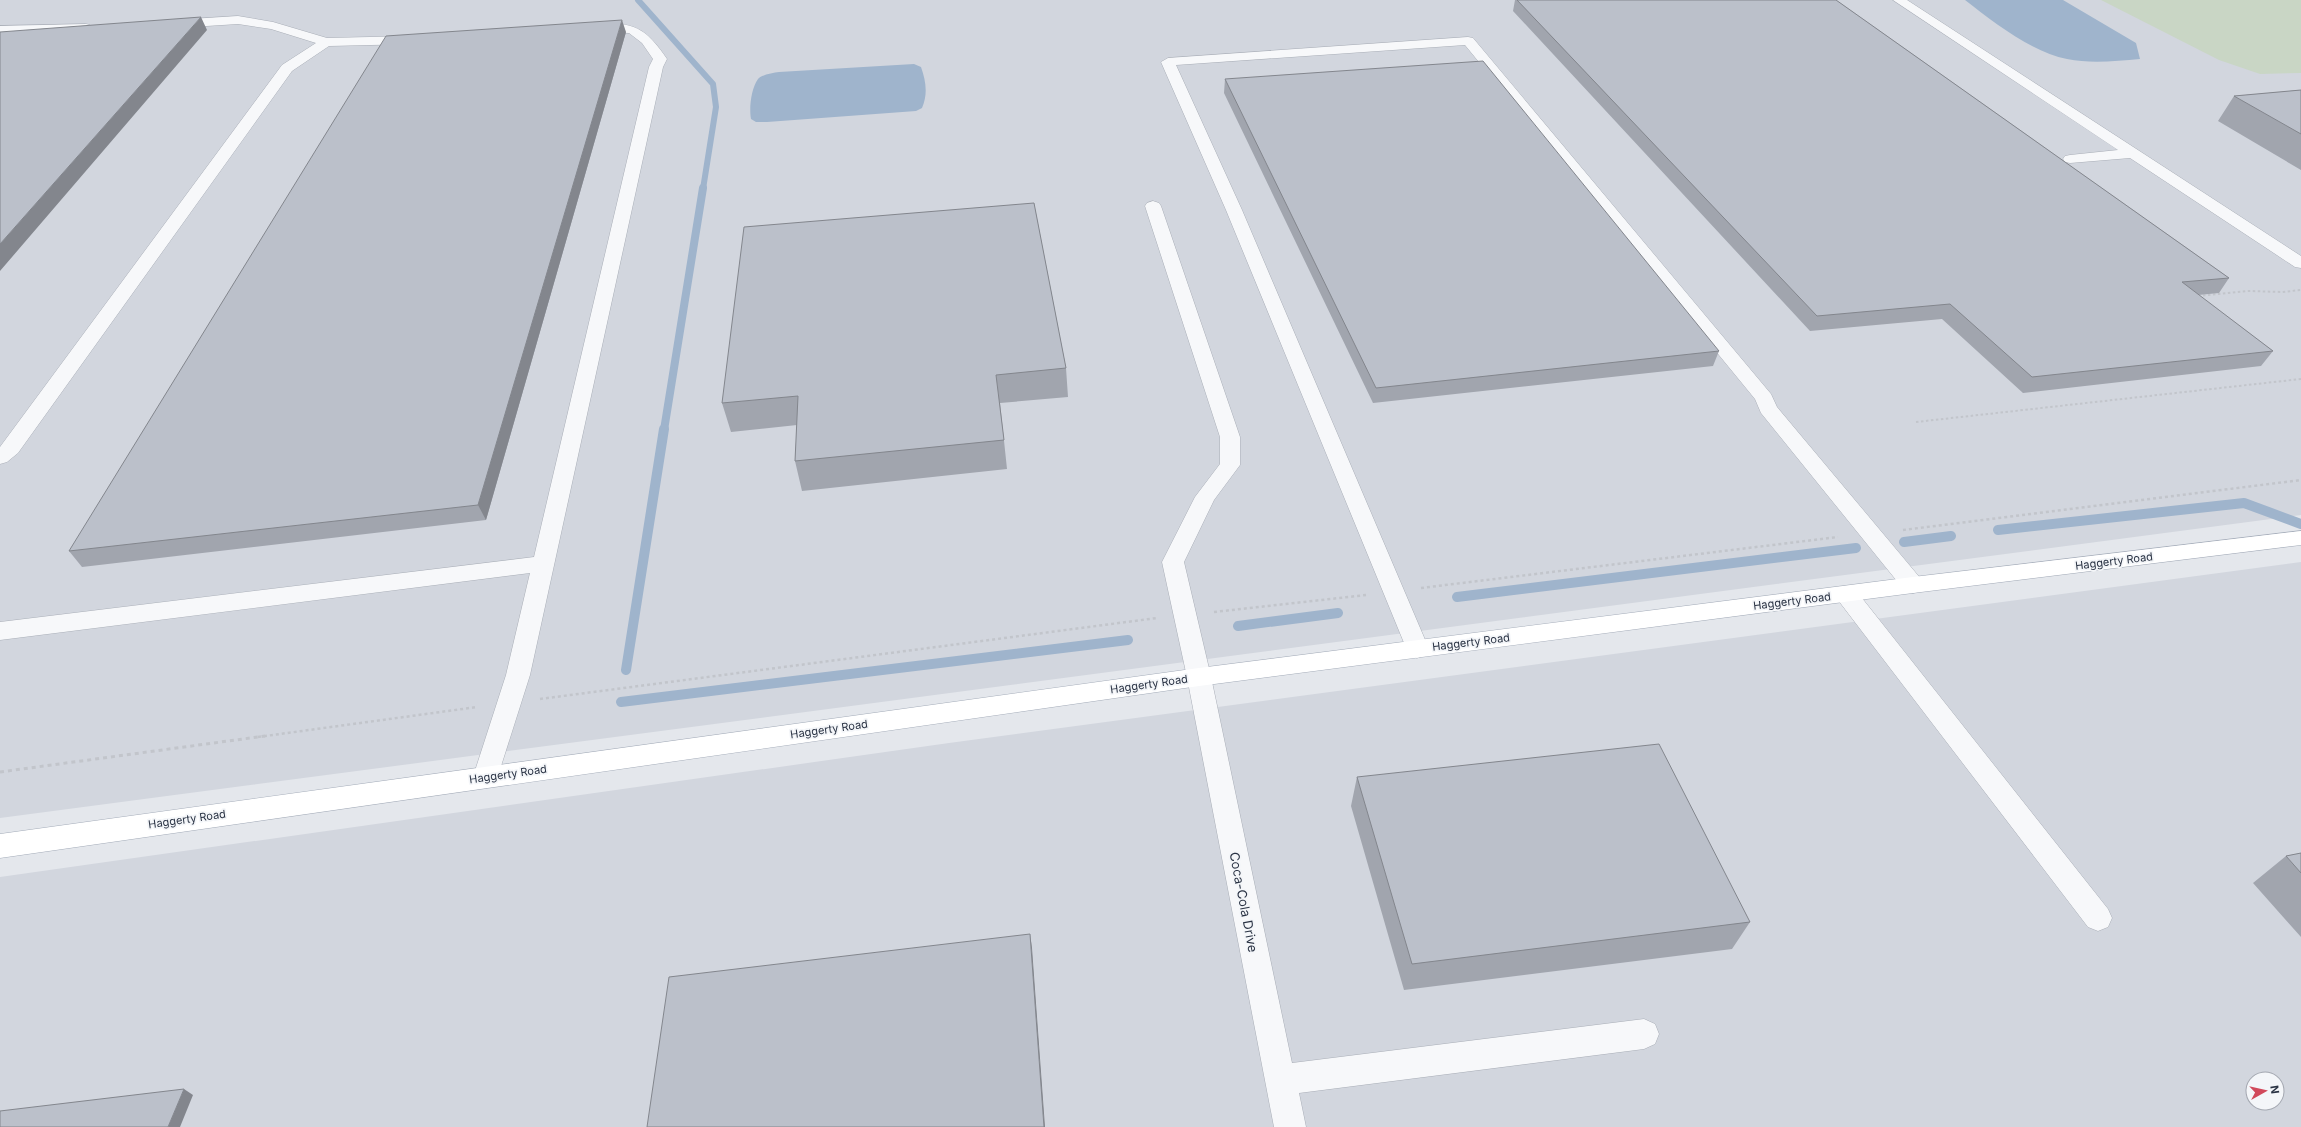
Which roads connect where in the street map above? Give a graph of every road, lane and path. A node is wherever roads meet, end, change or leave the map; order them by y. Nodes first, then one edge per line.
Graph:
1 (1899, 0) edge
2 (163, 25) edge
3 (102, 28) edge
4 (577, 29) edge
5 (0, 30) edge
6 (430, 39) edge
7 (326, 42) junction
8 (2132, 153) junction
9 (2070, 159) dead end
10 (1153, 206) dead end
11 (2301, 263) edge
12 (2301, 290) edge
13 (2196, 296) edge
14 (2301, 379) edge
15 (1916, 422) dead end
16 (0, 457) edge
17 (2301, 480) edge
18 (1871, 534) junction
19 (2301, 538) edge
20 (542, 564) junction
21 (1913, 585) junction
22 (1393, 592) junction
23 (1846, 594) junction
24 (1210, 612) dead end
25 (1156, 619) dead end
26 (0, 631) edge
27 (1417, 649) junction
28 (1199, 677) junction
29 (509, 703) junction
30 (0, 772) edge
31 (486, 777) junction
32 (0, 846) edge
33 (2098, 918) dead end
34 (1644, 1034) dead end
35 (1280, 1080) junction
36 (1290, 1127) edge

1 - 8 street
2 - 7 street
3 - 5 street
4 - 20 street
6 - 7 street
7 - 16 street
8 - 9 street
8 - 11 street
10 - 28 street, Coca-Cola Drive
12 - 13 path
14 - 15 path
17 - 18 path
18 - 21 street
18 - 22 path
18 - 22 street
19 - 21 main road, Haggerty Road
20 - 26 street
20 - 29 street
21 - 23 main road, Haggerty Road
22 - 24 path
22 - 27 street
23 - 27 main road, Haggerty Road
23 - 33 street
25 - 29 path
27 - 28 main road, Haggerty Road
28 - 31 main road, Haggerty Road
28 - 35 street, Coca-Cola Drive
29 - 30 path
29 - 31 street
31 - 32 main road, Haggerty Road
34 - 35 street
35 - 36 street, Coca-Cola Drive

